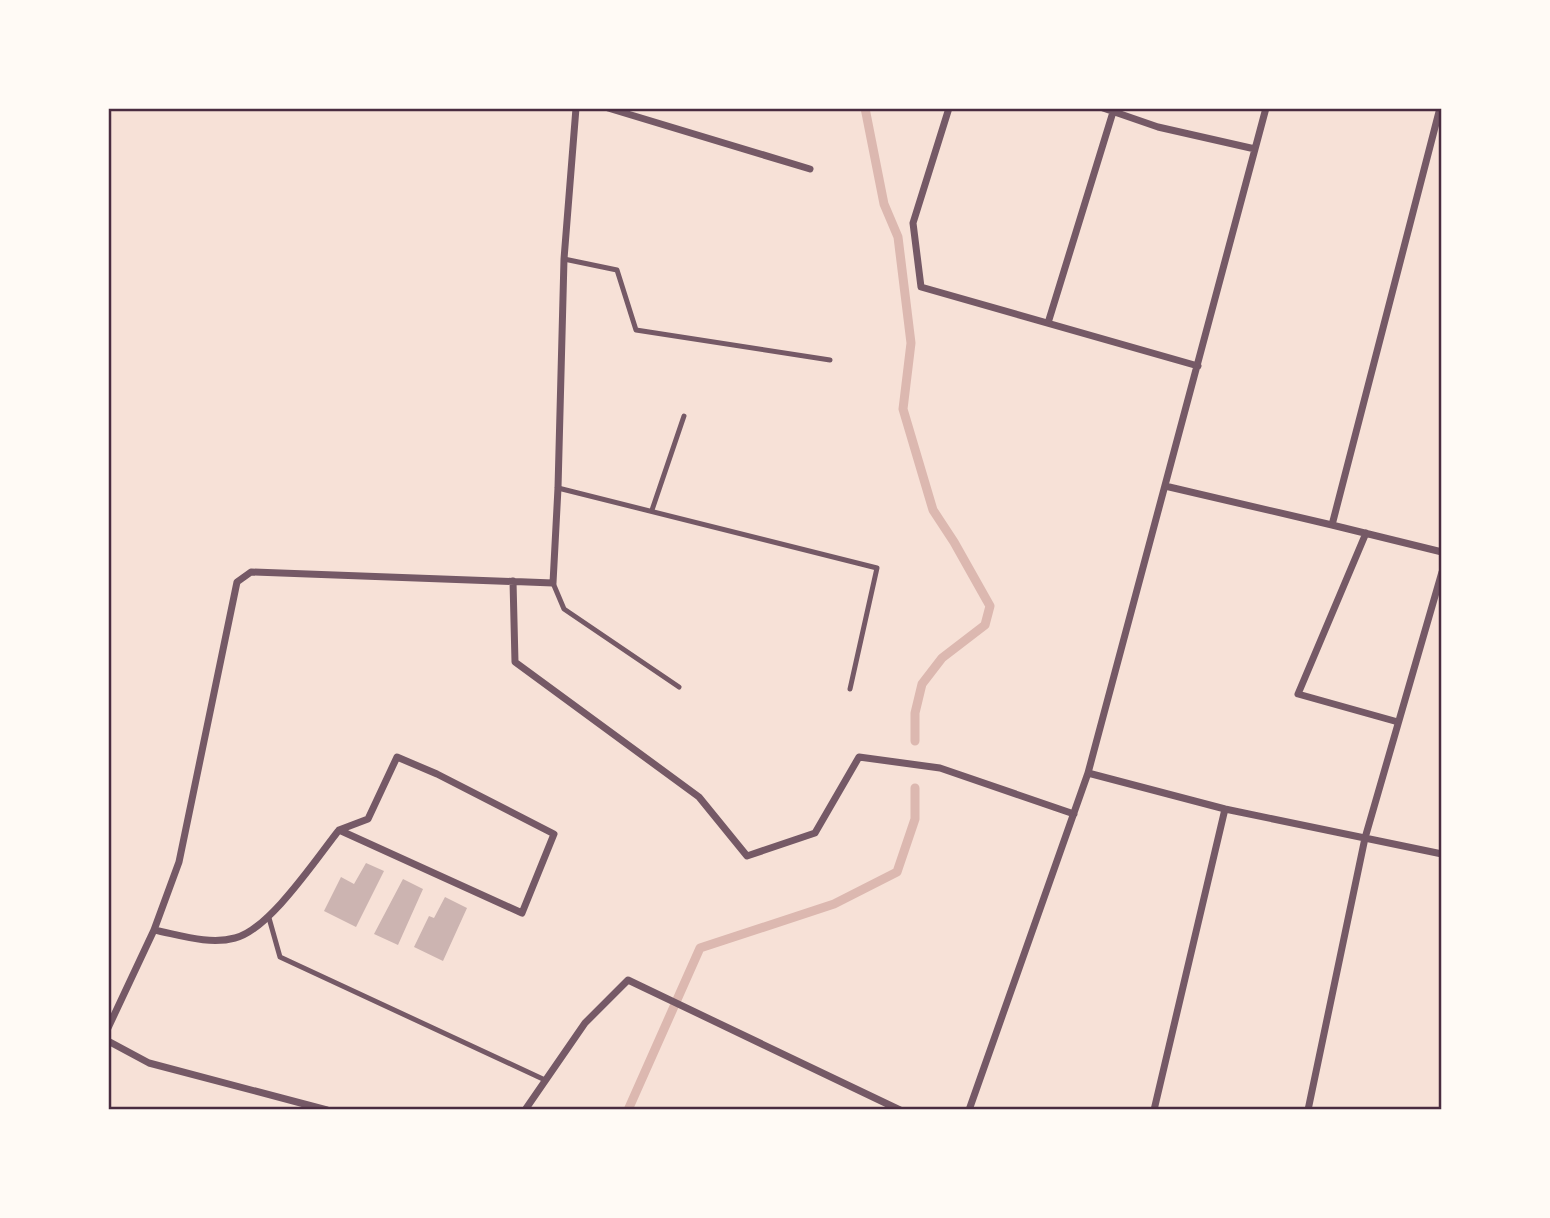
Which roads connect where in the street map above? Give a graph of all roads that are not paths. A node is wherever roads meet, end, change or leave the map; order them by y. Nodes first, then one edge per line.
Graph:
1 (576, 108) edge
2 (608, 108) edge
3 (949, 108) edge
4 (1103, 108) edge
5 (1266, 108) edge
6 (1440, 108) edge
7 (1113, 112) junction
8 (1255, 149) junction
9 (810, 169) dead end
10 (564, 259) junction
11 (1048, 323) junction
12 (830, 360) dead end
13 (1198, 366) junction
14 (684, 416) dead end
15 (1165, 486) junction
16 (558, 488) junction
17 (652, 510) junction
18 (1332, 525) junction
19 (1366, 533) junction
20 (1441, 552) edge
21 (1441, 572) edge
22 (513, 581) junction
23 (553, 583) junction
24 (679, 687) dead end
25 (850, 689) dead end
26 (1398, 722) junction
27 (1088, 773) junction
28 (1225, 809) junction
29 (1074, 814) junction
30 (339, 830) junction
31 (1365, 838) junction
32 (1441, 854) edge
33 (269, 918) junction
34 (154, 930) junction
35 (108, 1028) edge
36 (108, 1041) edge
37 (545, 1080) junction
38 (327, 1110) edge
39 (525, 1110) edge
40 (900, 1110) edge
41 (969, 1110) edge
42 (1154, 1110) edge
43 (1308, 1110) edge

1 - 10 street
2 - 9 street
3 - 11 street
4 - 7 street
5 - 8 street
6 - 18 street
7 - 8 street
7 - 11 street
8 - 13 street
10 - 12 lane
10 - 16 street
11 - 13 street
13 - 15 street
14 - 17 lane
15 - 18 street
15 - 27 street
16 - 17 lane
16 - 23 street
17 - 25 lane
18 - 19 street
19 - 20 street
19 - 26 street
21 - 26 street
22 - 23 street
22 - 29 street
22 - 34 street
23 - 24 lane
26 - 31 street
27 - 28 street
27 - 29 street
28 - 31 street
28 - 42 street
29 - 41 street
30 - 30 street
30 - 33 street
31 - 32 street
31 - 43 street
33 - 34 street
33 - 37 lane
34 - 35 street
36 - 38 street
37 - 39 street
37 - 40 street

